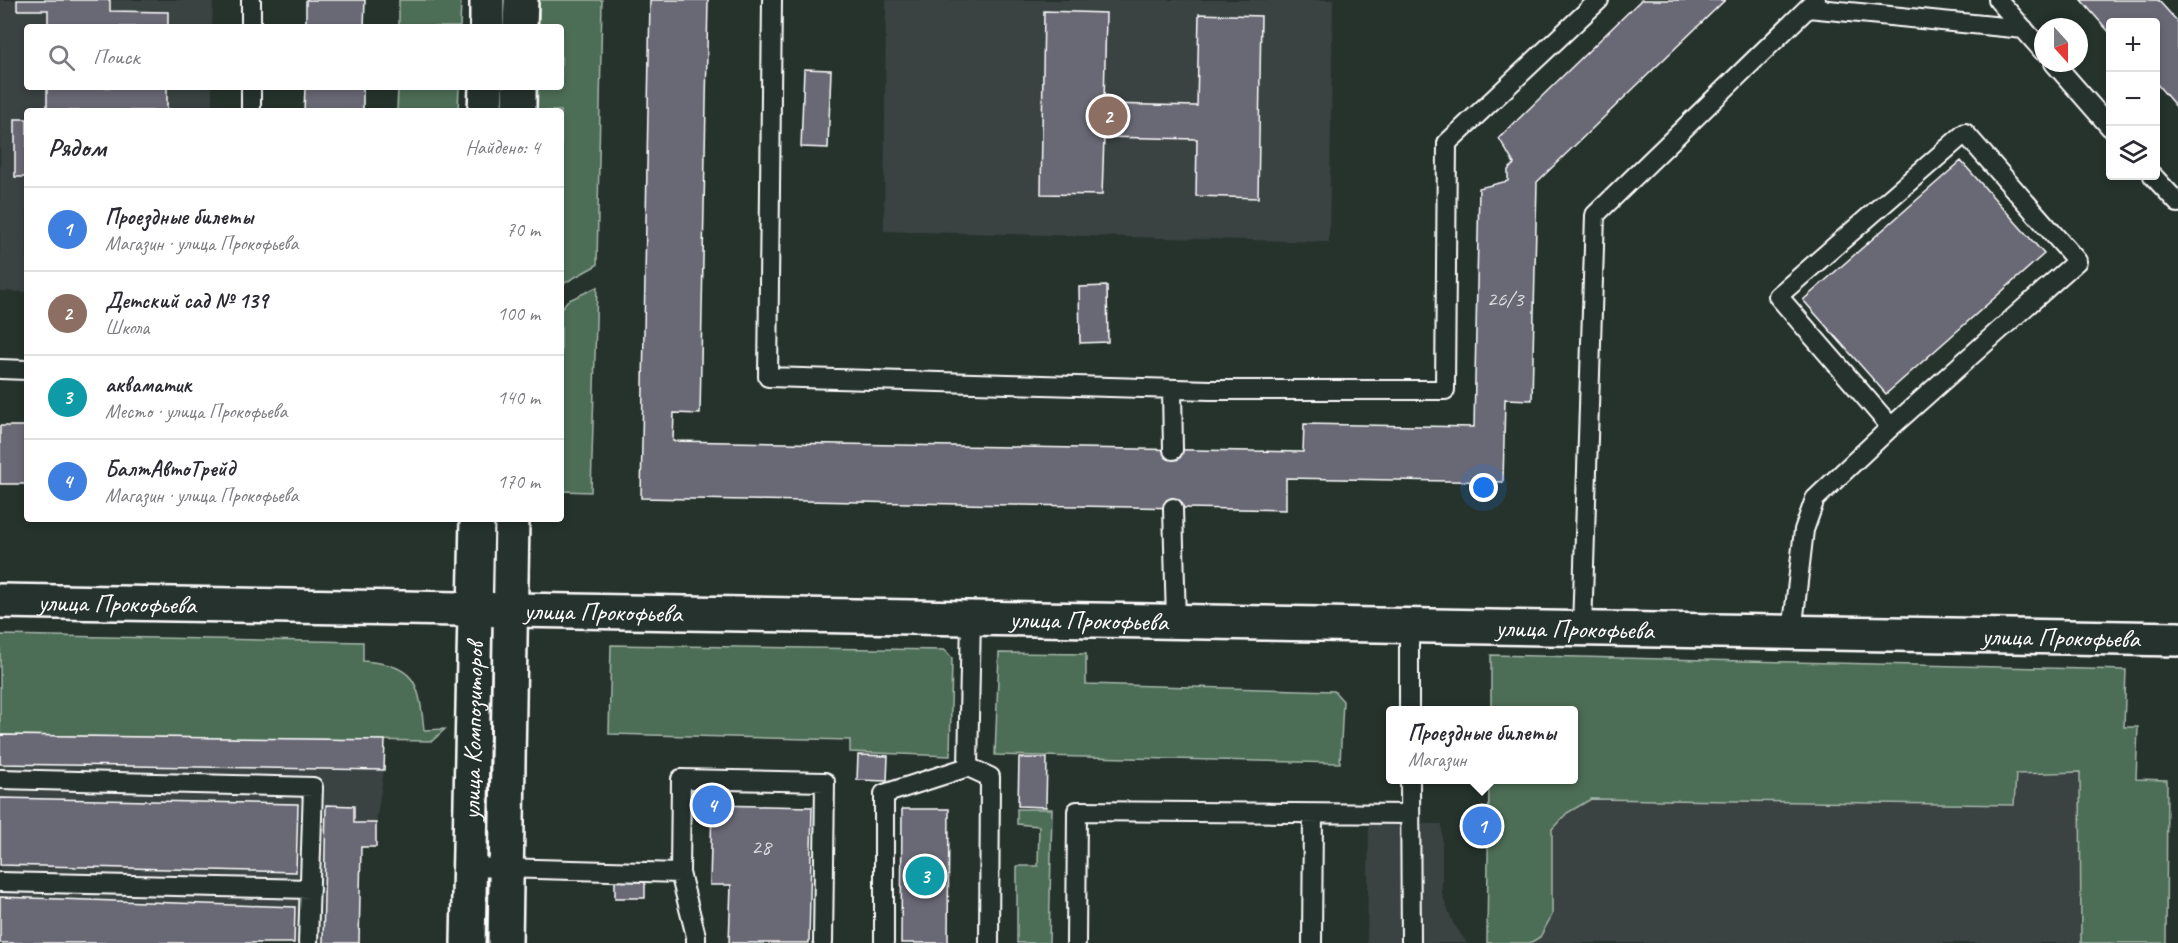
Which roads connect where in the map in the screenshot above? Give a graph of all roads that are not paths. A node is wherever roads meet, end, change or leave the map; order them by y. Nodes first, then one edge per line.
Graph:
1 (251, 0) edge
2 (487, 0) edge
3 (521, 0) edge
4 (772, 0) edge
5 (1599, 0) edge
6 (1998, 0) edge
7 (1812, 4) edge
8 (251, 24) edge
9 (487, 24) edge
10 (520, 24) edge
11 (2024, 29) junction
12 (2034, 41) edge
13 (2062, 72) edge
14 (251, 90) edge
15 (486, 90) edge
16 (519, 90) edge
17 (251, 108) edge
18 (485, 108) edge
19 (519, 108) edge
20 (2109, 126) edge
21 (2157, 180) edge
22 (2178, 203) edge
23 (0, 369) edge
24 (24, 370) edge
25 (1172, 389) junction
26 (1891, 427) junction
27 (1173, 450) dead end
28 (1173, 508) dead end
29 (477, 522) edge
30 (512, 522) edge
31 (0, 601) edge
32 (475, 609) junction
33 (511, 610) junction
34 (971, 618) junction
35 (1176, 622) junction
36 (1409, 626) junction
37 (1582, 629) junction
38 (1792, 633) junction
39 (2178, 639) edge
40 (1409, 706) edge
41 (968, 767) junction
42 (0, 779) edge
43 (1410, 784) edge
44 (1313, 814) junction
45 (1410, 814) junction
46 (470, 867) junction
47 (507, 868) junction
48 (680, 873) junction
49 (0, 882) edge
50 (310, 889) junction
51 (308, 943) edge
52 (468, 943) edge
53 (506, 943) edge
54 (696, 943) edge
55 (823, 943) edge
56 (884, 943) edge
57 (989, 943) edge
58 (1076, 943) edge
59 (1312, 943) edge
60 (1411, 943) edge

1 - 8 lane
2 - 9 street
3 - 10 street
4 - 25 lane
5 - 25 lane
6 - 11 lane
7 - 11 lane
7 - 37 lane
11 - 12 lane
13 - 20 lane
14 - 17 lane
15 - 18 street
16 - 19 street
21 - 22 lane
23 - 24 lane
25 - 27 lane
26 - 26 lane
26 - 38 lane
28 - 35 lane
29 - 32 street, улица Композиторов
30 - 33 street, улица Композиторов
31 - 32 street, улица Прокофьева
32 - 33 street, улица Прокофьева
32 - 46 street, улица Композиторов
33 - 34 street, улица Прокофьева
33 - 47 street, улица Композиторов
34 - 35 street, улица Прокофьева
34 - 41 lane
35 - 36 street, улица Прокофьева
36 - 37 street, улица Прокофьева
36 - 40 lane
37 - 38 street, улица Прокофьева
38 - 39 street, улица Прокофьева
41 - 56 lane
41 - 57 lane
42 - 50 lane
43 - 45 lane
44 - 45 lane
44 - 58 lane
44 - 59 lane
45 - 60 lane
46 - 47 lane
46 - 52 street, улица Композиторов
47 - 48 lane
47 - 53 street, улица Композиторов
48 - 54 lane
48 - 55 lane
49 - 50 lane
50 - 51 lane

